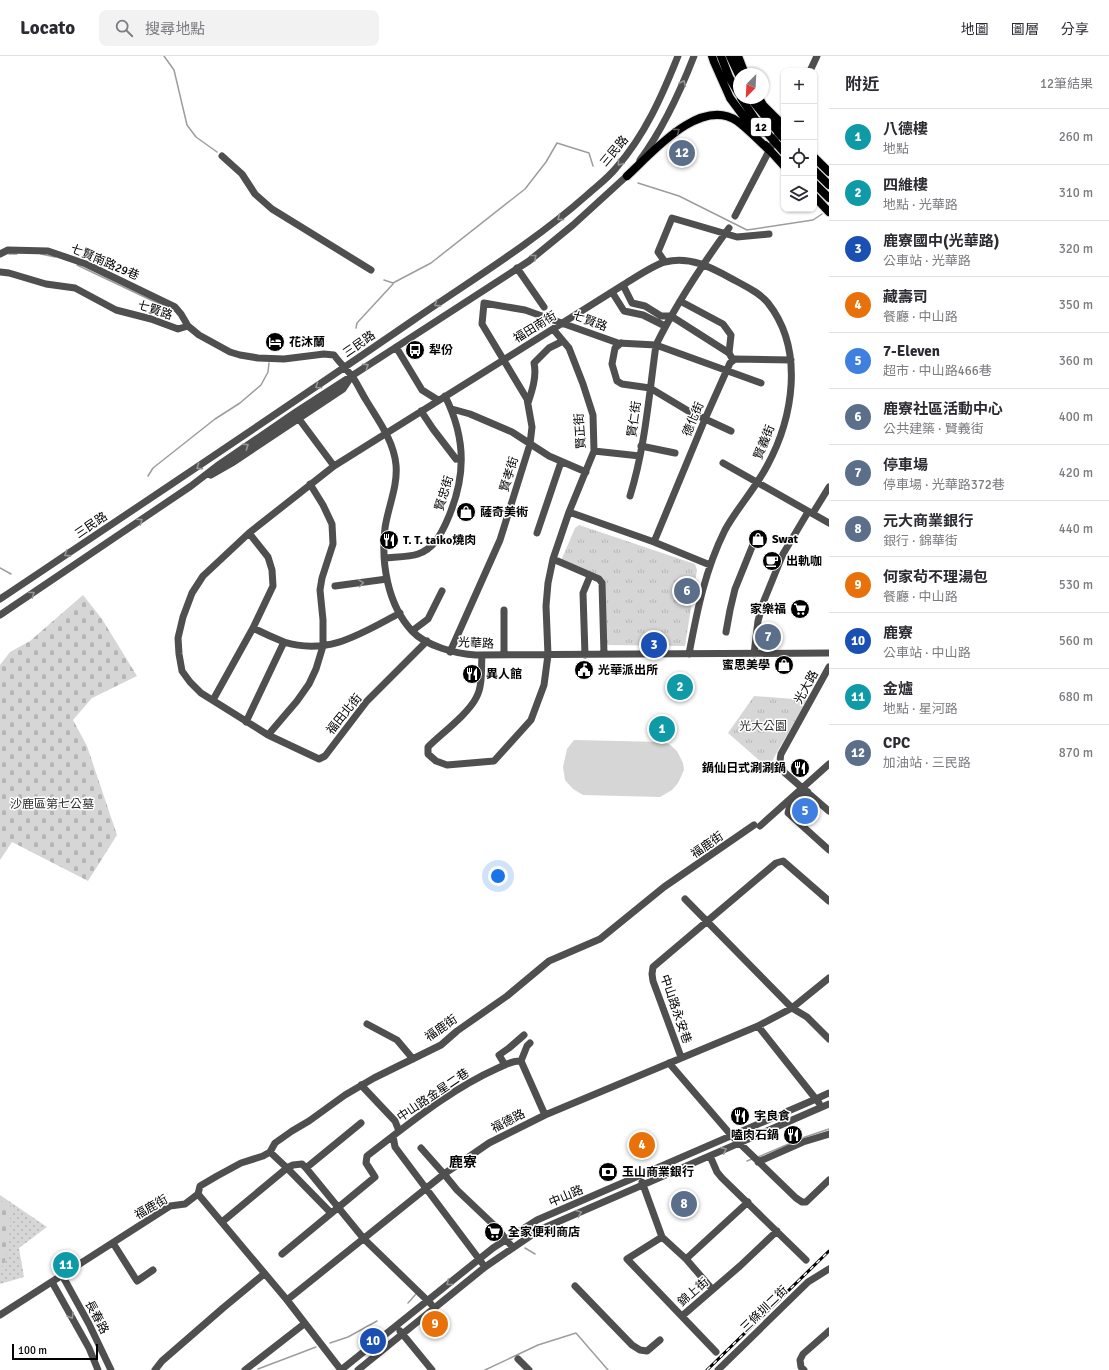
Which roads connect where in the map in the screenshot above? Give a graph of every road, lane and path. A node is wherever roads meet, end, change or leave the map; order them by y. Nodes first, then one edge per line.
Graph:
1 (678, 56) edge
2 (694, 56) edge
3 (712, 56) edge
4 (721, 56) edge
5 (730, 56) edge
6 (738, 56) edge
7 (817, 56) edge
8 (736, 68) edge
9 (743, 68) edge
10 (811, 68) edge
11 (733, 84) edge
12 (745, 104) edge
13 (755, 104) edge
14 (762, 104) edge
15 (781, 121) edge
16 (781, 128) edge
17 (778, 133) junction
18 (781, 136) edge
19 (773, 141) junction
20 (781, 149) edge
21 (769, 150) junction
22 (222, 156) dead end
23 (817, 160) edge
24 (781, 163) edge
25 (829, 172) edge
26 (817, 173) edge
27 (627, 176) junction
28 (829, 185) edge
29 (817, 186) edge
30 (589, 192) junction
31 (829, 198) edge
32 (817, 199) edge
33 (600, 202) junction
34 (829, 212) edge
35 (734, 216) dead end
36 (727, 231) junction
37 (769, 234) dead end
38 (0, 254) edge
39 (665, 262) junction
40 (703, 264) junction
41 (517, 268) junction
42 (371, 270) dead end
43 (0, 272) edge
44 (470, 283) junction
45 (623, 285) junction
46 (612, 292) junction
47 (478, 293) junction
48 (680, 301) junction
49 (484, 303) junction
50 (544, 307) dead end
51 (671, 316) junction
52 (562, 323) junction
53 (188, 326) junction
54 (666, 326) junction
55 (552, 329) junction
56 (563, 341) junction
57 (621, 343) junction
58 (656, 345) junction
59 (396, 347) junction
60 (729, 353) junction
61 (503, 360) junction
62 (733, 360) junction
63 (791, 360) junction
64 (344, 368) junction
65 (726, 370) junction
66 (352, 376) junction
67 (761, 383) dead end
68 (650, 388) junction
69 (445, 396) junction
70 (438, 400) junction
71 (528, 404) junction
72 (452, 409) junction
73 (421, 411) junction
74 (705, 419) junction
75 (298, 420) junction
76 (731, 430) dead end
77 (386, 433) junction
78 (530, 444) junction
79 (641, 446) junction
80 (594, 451) junction
81 (675, 453) dead end
82 (640, 456) junction
83 (456, 459) dead end
84 (561, 462) junction
85 (724, 463) dead end
86 (334, 466) junction
87 (586, 472) junction
88 (758, 482) junction
89 (310, 484) junction
90 (191, 486) junction
91 (829, 487) edge
92 (630, 496) dead end
93 (569, 512) junction
94 (810, 512) junction
95 (114, 523) junction
96 (829, 523) edge
97 (122, 533) junction
98 (249, 533) junction
99 (536, 533) dead end
100 (654, 542) junction
101 (754, 542) dead end
102 (385, 558) junction
103 (553, 559) junction
104 (710, 565) junction
105 (590, 576) junction
106 (387, 579) junction
107 (334, 586) dead end
108 (442, 591) dead end
109 (0, 598) edge
110 (504, 610) dead end
111 (400, 613) junction
112 (0, 616) edge
113 (253, 628) junction
114 (412, 631) junction
115 (726, 632) dead end
116 (426, 641) junction
117 (284, 642) junction
118 (323, 646) junction
119 (450, 652) junction
120 (829, 653) edge
121 (604, 654) junction
122 (689, 654) junction
123 (754, 654) junction
124 (482, 655) junction
125 (504, 655) junction
126 (548, 655) junction
127 (585, 655) junction
128 (829, 668) edge
129 (213, 700) junction
130 (246, 722) junction
131 (268, 735) junction
132 (829, 764) edge
133 (805, 790) junction
134 (829, 811) edge
135 (829, 850) edge
136 (685, 899) dead end
137 (829, 901) edge
138 (707, 920) junction
139 (829, 978) edge
140 (792, 1008) junction
141 (366, 1024) dead end
142 (758, 1026) junction
143 (524, 1035) dead end
144 (829, 1039) edge
145 (530, 1043) dead end
146 (681, 1057) junction
147 (413, 1059) junction
148 (521, 1061) junction
149 (669, 1063) junction
150 (505, 1065) junction
151 (361, 1085) junction
152 (829, 1093) edge
153 (816, 1099) junction
154 (829, 1104) edge
155 (822, 1108) junction
156 (545, 1115) junction
157 (361, 1124) dead end
158 (399, 1131) junction
159 (829, 1134) edge
160 (731, 1135) junction
161 (393, 1136) junction
162 (739, 1143) junction
163 (422, 1148) dead end
164 (270, 1152) junction
165 (710, 1156) junction
166 (758, 1162) junction
167 (287, 1168) junction
168 (306, 1168) junction
169 (444, 1174) junction
170 (639, 1177) junction
171 (829, 1180) edge
172 (643, 1186) junction
173 (426, 1188) junction
174 (198, 1194) junction
175 (748, 1202) junction
176 (338, 1207) junction
177 (332, 1213) junction
178 (222, 1222) junction
179 (777, 1231) junction
180 (662, 1237) junction
181 (364, 1238) junction
182 (505, 1240) junction
183 (113, 1243) junction
184 (513, 1248) junction
185 (282, 1254) dead end
186 (479, 1259) junction
187 (686, 1259) junction
188 (806, 1260) dead end
189 (486, 1267) junction
190 (829, 1269) edge
191 (153, 1270) dead end
192 (264, 1274) junction
193 (62, 1275) junction
194 (52, 1282) junction
195 (575, 1286) dead end
196 (712, 1289) junction
197 (287, 1300) junction
198 (428, 1300) junction
199 (435, 1308) junction
200 (0, 1315) edge
201 (682, 1316) junction
202 (304, 1324) junction
203 (396, 1326) junction
204 (829, 1331) edge
205 (402, 1334) junction
206 (96, 1337) junction
207 (660, 1340) dead end
208 (86, 1342) junction
209 (716, 1352) dead end
210 (518, 1359) dead end
211 (98, 1370) edge
212 (111, 1370) edge
213 (155, 1370) edge
214 (245, 1370) edge
215 (341, 1370) edge
216 (358, 1370) edge
217 (432, 1370) edge
218 (529, 1370) edge
219 (718, 1370) edge
220 (804, 1370) edge

1 -> 30 street, 三民路
27 -> 2 street, 三民路
3 - 21 main road, 12
4 - 11 main road
5 - 8 main road
6 - 9 main road
7 - 10 street
12 - 19 main road, 12
13 - 17 main road, 12
14 - 15 main road, 12
16 - 17 street
17 - 18 main road, 12
17 - 19 street
19 - 20 main road, 12
19 - 21 street
21 - 24 main road, 12
27 -> 21 main road
21 - 35 street
22 - 42 street
23 - 25 main road
26 - 28 main road
27 - 33 street, 三民路
29 - 31 main road
30 - 33 street
30 -> 44 street, 三民路
32 - 34 main road
41 -> 33 street, 三民路
36 - 37 street
36 - 39 street
36 - 40 street
38 - 53 street, 七賢南路29巷
39 - 40 street, 福田南街
39 - 45 street, 福田南街
40 - 48 street
40 - 63 street, 賢義街
41 - 47 street, 三民路
41 - 50 street
43 - 53 street, 七賢路
44 - 47 street
44 -> 64 street, 三民路
45 - 46 street, 福田南街
45 - 51 street
46 - 52 street, 福田南街
46 - 54 street, 七賢路
47 - 49 street
47 - 59 street, 三民路
48 - 51 street
48 - 60 street
49 - 52 street, 七賢路
49 - 61 street, 賢孝街
51 - 54 street
51 - 60 street
52 - 55 street, 福田南街
52 - 57 street, 七賢路
53 - 64 street, 七賢路
54 - 58 street
55 - 56 street, 賢正街
55 - 61 street, 福田南街
56 - 71 street
56 - 80 street, 賢正街
57 - 58 street, 七賢路
57 - 68 street
58 - 65 street, 七賢路
58 - 68 street, 賢仁街
66 -> 59 street, 三民路
59 - 70 street
60 - 62 street
61 - 69 street, 福田南街
61 - 71 street, 賢孝街
62 - 63 street
62 - 65 street, 德化街
63 - 88 street, 賢義街
64 - 66 street, 光華路
64 -> 95 street, 三民路
65 - 67 street, 七賢路
65 - 74 street, 德化街
66 - 75 street, 三民路
66 - 77 street, 光華路
90 -> 66 street, 三民路
68 - 74 street
68 - 79 street, 賢仁街
69 - 70 street, 福田南街
69 - 72 street, 賢忠街
70 - 73 street, 福田南街
71 - 78 street, 賢孝街
72 - 78 street
72 - 102 street, 賢忠街
73 - 77 street, 福田南街
73 - 83 street
74 - 76 street
74 - 100 street, 德化街
75 - 86 street
75 - 90 street, 三民路
77 - 86 street, 福田北街
77 - 102 street, 光華路
78 - 84 street
78 - 119 street, 賢孝街
79 - 81 street
79 - 82 street, 賢仁街
80 - 82 street
80 - 87 street, 賢正街
82 - 92 street, 賢仁街
84 - 87 street
84 - 99 street
85 - 88 street
86 - 89 street, 福田北街
87 - 93 street, 賢正街
88 - 94 street
88 - 104 street, 賢義街
89 - 98 street, 福田北街
89 - 118 street
97 -> 90 street, 三民路
91 - 94 street
93 - 100 street
93 - 103 street, 賢正街
94 - 96 street
94 - 123 street
95 - 97 street
95 -> 109 street, 三民路
112 -> 97 street, 三民路
98 - 113 street
98 - 129 street, 福田北街
100 - 104 street
101 - 115 street
102 - 106 street, 光華路
103 - 105 street
103 - 126 street, 賢正街
104 - 122 street, 賢義街
105 - 121 street
105 - 127 street
107 -> 106 street
106 - 111 street, 光華路
108 - 114 street
110 - 125 street
111 - 114 street, 光華路
111 - 118 street
113 - 117 street
113 - 129 street
114 - 116 street, 光華路
116 - 119 street, 光華路
116 - 131 street, 福田北街
117 - 118 street
117 - 130 street
118 - 131 street
119 - 124 street, 光華路
120 - 123 street, 光華路
121 - 122 street, 光華路
121 - 127 street, 光華路
122 - 123 street, 光華路
124 - 125 street, 光華路
124 - 126 street, 賢正街
125 - 126 street, 光華路
126 - 127 street, 光華路
128 - 133 street, 光大路
129 - 130 street, 福田北街
130 - 131 street, 福田北街
132 - 133 street, 福鹿街
133 - 134 street, 光大路
133 - 135 street
133 - 147 street, 福鹿街
136 - 138 street
137 - 138 street, 中山路永安巷
138 - 140 street
138 - 146 street, 中山路永安巷
139 - 140 street
140 - 142 street, 福德路
140 - 144 street
141 - 147 street
142 - 146 street, 福德路
142 - 153 street
143 - 150 street
145 - 148 street
146 - 149 street, 福德路
147 - 151 street, 福鹿街
148 - 150 street, 中山路金星二巷
148 - 156 street
149 - 156 street, 福德路
149 - 160 street
150 - 158 street, 中山路金星二巷
151 - 158 street
151 - 164 street, 福鹿街
152 - 153 street, 中山路
153 - 155 street
153 - 160 street, 中山路
154 - 155 street, 中山路
155 - 162 street, 中山路
156 - 169 street, 福德路
157 - 168 street
158 - 161 street, 中山路金星二巷
159 - 166 street
160 - 162 street
160 - 170 street, 中山路
161 - 173 street
161 - 176 street, 中山路金星二巷
165 -> 162 street, 中山路
162 - 166 street
163 - 169 street
164 - 167 street
164 - 174 street, 福鹿街
165 - 172 street, 中山路
165 - 175 street
166 - 171 street
167 - 168 street
167 - 177 street
167 - 178 street
168 - 176 street
169 - 173 street, 福德路
169 - 182 street
170 - 172 street
170 - 182 street, 中山路
172 - 180 street
184 -> 172 street, 中山路
173 - 181 street, 福德路
173 - 186 street
174 - 178 street
174 - 183 street, 福鹿街
175 - 179 street
175 - 187 street
176 - 177 street
176 - 181 street
177 - 185 street
178 - 192 street
179 - 188 street
179 - 196 street, 錦上街
180 - 187 street
180 - 201 street, 錦上街
181 - 197 street, 福德路
181 - 198 street
182 - 184 street
182 - 186 street, 中山路
183 - 191 street
183 - 193 street, 福鹿街
184 - 189 street, 中山路
186 - 189 street
186 -> 198 street, 中山路
187 - 196 street
189 - 199 street, 中山路
190 - 219 street, 三條圳二街
192 - 197 street
192 - 213 street
193 - 194 street, 福鹿街
193 - 206 street, 長春路
194 - 200 street, 福鹿街
194 -> 208 street, 長春路
195 - 207 street
196 - 201 street, 錦上街
197 - 202 street
198 - 199 street
198 - 203 street, 中山路
199 - 205 street, 中山路
201 - 209 street
202 - 214 street
202 - 215 street
203 - 205 street
203 - 215 street, 中山路
204 - 220 street
205 - 216 street, 中山路
205 - 217 street
206 - 208 street
206 - 212 street, 長春路
208 - 211 street, 長春路
210 - 218 street

